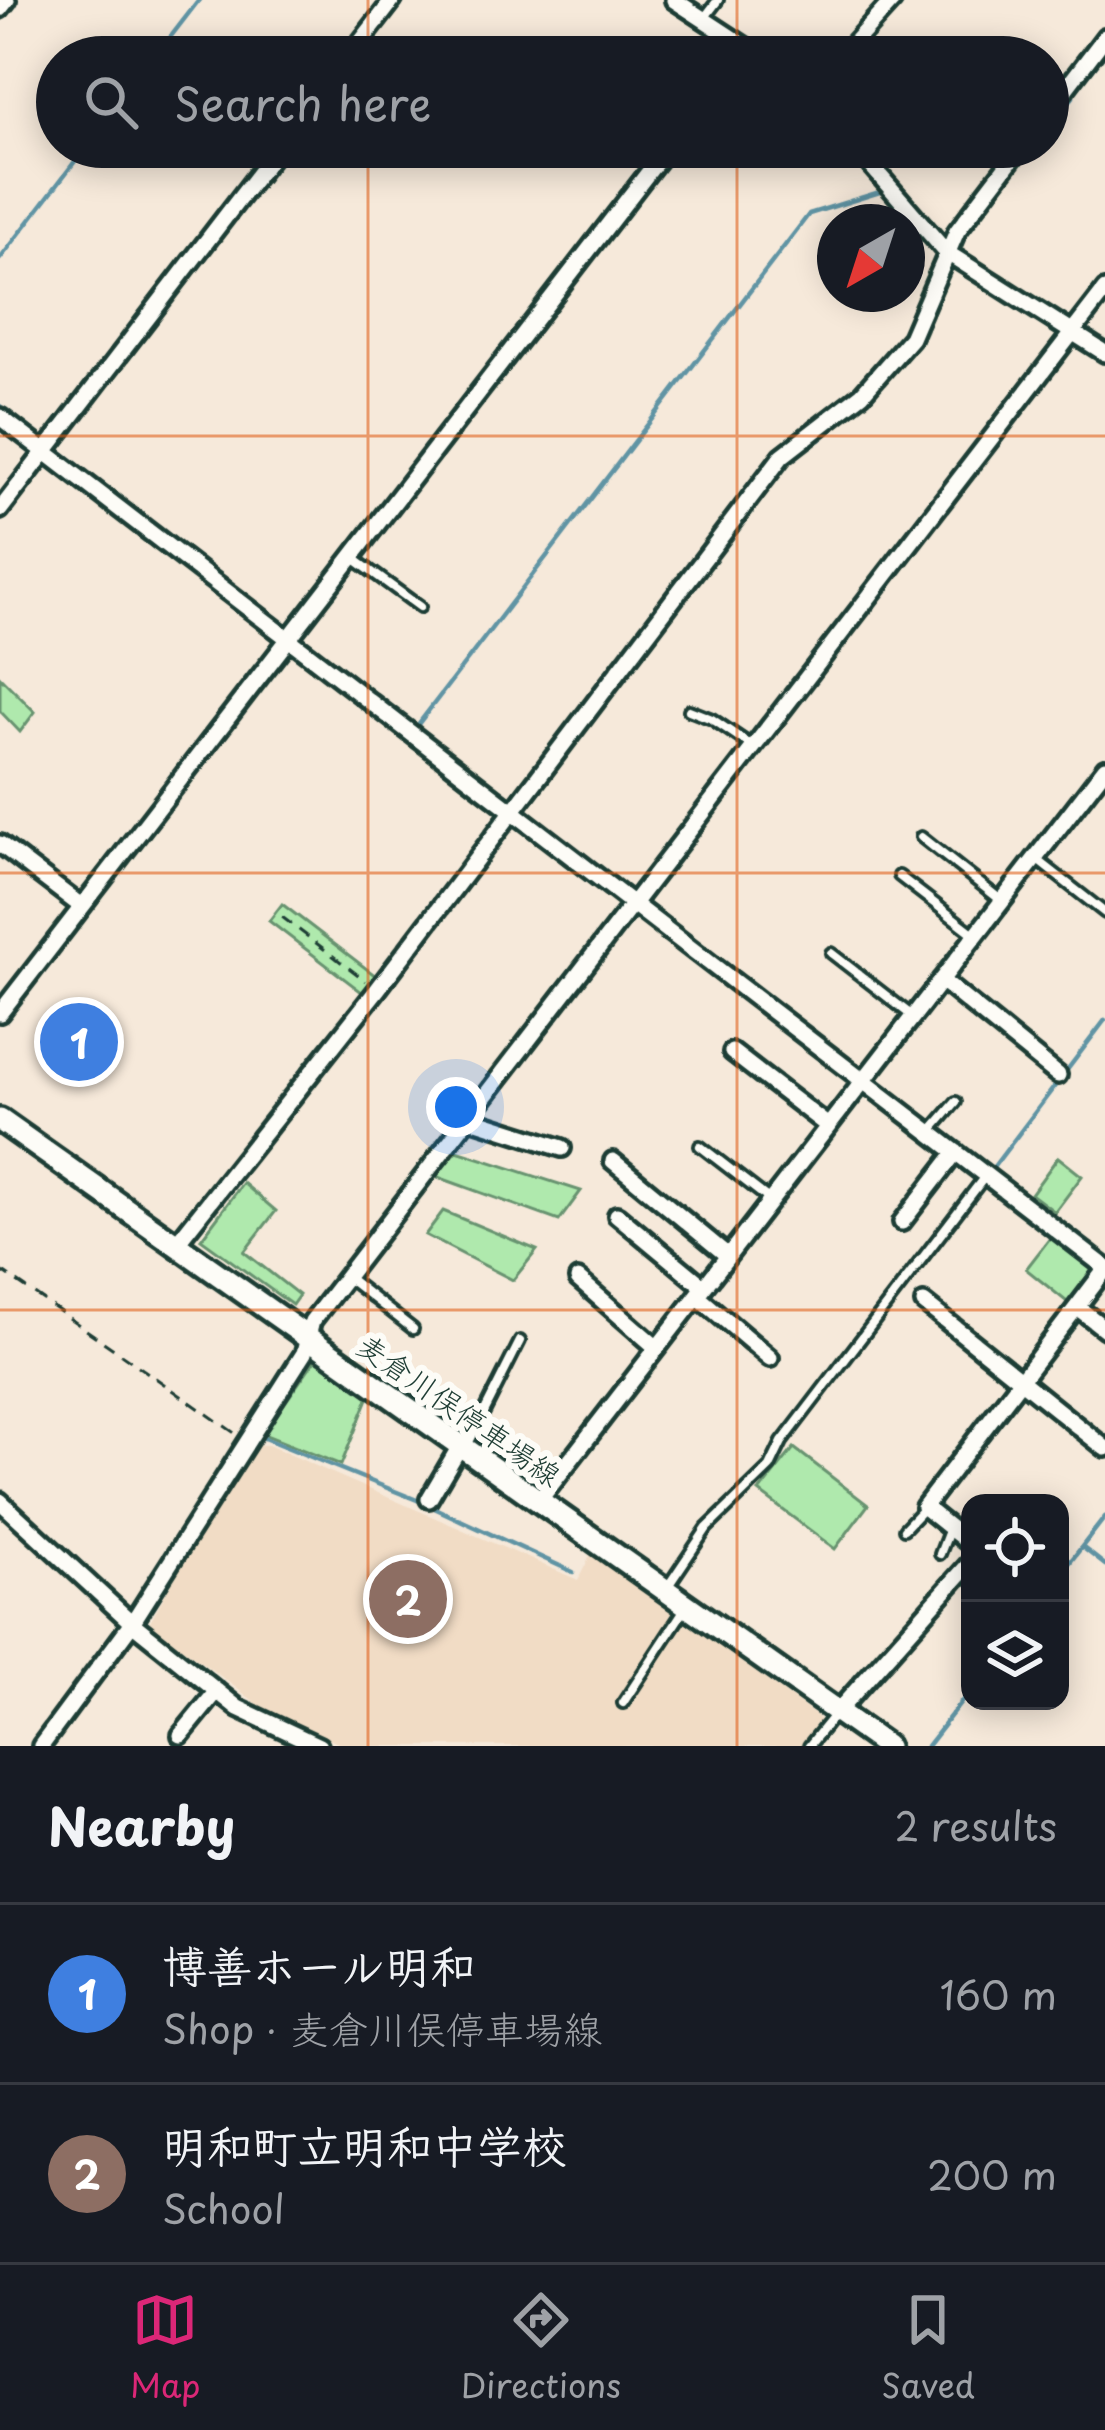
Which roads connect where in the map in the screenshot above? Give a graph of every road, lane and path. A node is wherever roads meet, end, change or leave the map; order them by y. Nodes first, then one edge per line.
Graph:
1 (7, 0) edge
2 (393, 0) edge
3 (674, 0) edge
4 (718, 0) edge
5 (893, 0) edge
6 (0, 9) edge
7 (704, 19) junction
8 (365, 36) edge
9 (724, 36) edge
10 (860, 36) edge
11 (1105, 38) edge
12 (1069, 85) edge
13 (264, 168) edge
14 (652, 168) edge
15 (873, 168) edge
16 (1005, 168) edge
17 (946, 252) junction
18 (1105, 290) edge
19 (1072, 332) junction
20 (1105, 352) edge
21 (0, 417) edge
22 (45, 452) junction
23 (0, 510) edge
24 (352, 557) junction
25 (420, 607) dead end
26 (289, 639) junction
27 (688, 710) dead end
28 (753, 747) junction
29 (1105, 768) edge
30 (512, 812) junction
31 (921, 837) dead end
32 (0, 844) edge
33 (1035, 858) junction
34 (899, 876) dead end
35 (1002, 901) junction
36 (632, 903) junction
37 (81, 906) junction
38 (1105, 913) edge
39 (282, 917) dead end
40 (976, 935) junction
41 (831, 953) dead end
42 (940, 980) junction
43 (376, 990) junction
44 (0, 1013) edge
45 (913, 1016) junction
46 (731, 1052) dead end
47 (1058, 1075) dead end
48 (863, 1080) junction
49 (956, 1102) dead end
50 (468, 1118) junction
51 (1, 1123) edge
52 (828, 1126) junction
53 (930, 1132) junction
54 (700, 1146) dead end
55 (562, 1148) dead end
56 (956, 1152) junction
57 (613, 1161) dead end
58 (986, 1175) junction
59 (770, 1201) junction
60 (617, 1215) dead end
61 (902, 1222) dead end
62 (176, 1244) junction
63 (728, 1256) junction
64 (1105, 1268) edge
65 (0, 1270) edge
66 (346, 1277) junction
67 (578, 1279) dead end
68 (701, 1292) junction
69 (923, 1304) dead end
70 (1077, 1307) junction
71 (413, 1329) dead end
72 (1105, 1329) edge
73 (308, 1337) junction
74 (520, 1341) dead end
75 (656, 1348) junction
76 (770, 1358) dead end
77 (1020, 1381) junction
78 (248, 1442) junction
79 (463, 1448) junction
80 (1105, 1448) edge
81 (429, 1499) dead end
82 (0, 1501) edge
83 (538, 1502) junction
84 (925, 1507) junction
85 (950, 1528) junction
86 (904, 1529) dead end
87 (961, 1537) edge
88 (940, 1554) dead end
89 (961, 1573) edge
90 (665, 1591) junction
91 (687, 1606) junction
92 (133, 1623) junction
93 (217, 1691) junction
94 (623, 1703) dead end
95 (837, 1712) junction
96 (181, 1735) dead end
97 (40, 1746) edge
98 (319, 1746) edge
99 (808, 1746) edge
100 (886, 1746) edge

1 - 6 street
2 - 8 street
3 - 7 street
4 - 7 lane
5 - 10 street
7 - 9 street
11 - 12 street
13 - 22 street
14 - 24 street
15 - 17 street
16 - 17 street
17 - 19 street
17 - 30 street
18 - 19 street
19 - 20 street
19 - 28 street
21 - 22 street
22 - 23 street
22 - 26 street
24 - 25 lane
24 - 26 street
26 - 30 street
26 - 37 street
27 - 28 lane
28 - 36 street
29 - 33 street
30 - 36 street
30 - 43 street
31 - 35 lane
32 - 37 street
33 - 35 street
33 - 38 lane
34 - 40 lane
35 - 40 street
36 - 48 street
36 - 50 street
37 - 44 street
39 - 43 path
40 - 42 street
41 - 45 lane
42 - 45 street
42 - 47 street
43 - 62 street
45 - 48 street
46 - 52 street
48 - 52 street
48 - 53 street
49 - 53 lane
50 - 55 street
50 - 66 street
51 - 62 main road, 麦倉川俣停車場線
52 - 59 street
53 - 56 street
54 - 59 lane
56 - 58 street
56 - 61 street
57 - 63 street
58 - 64 street
58 - 90 lane
59 - 63 street
60 - 68 street
62 - 73 main road, 麦倉川俣停車場線
63 - 68 street
64 - 70 street
65 - 78 path
66 - 71 lane
66 - 73 street
67 - 75 street
68 - 75 street
68 - 76 street
69 - 77 street
70 - 72 street
70 - 77 street
73 - 78 street
73 - 79 main road, 麦倉川俣停車場線
74 - 79 lane
75 - 83 street
77 - 80 street
77 - 84 street
78 - 92 street
79 - 81 street
79 - 83 main road, 麦倉川俣停車場線
82 - 92 street
83 - 90 main road, 麦倉川俣停車場線
84 - 85 street
84 - 86 lane
85 - 87 street
85 - 88 lane
89 - 95 street
90 - 91 main road, 麦倉川俣停車場線
91 - 94 lane
91 - 95 main road, 麦倉川俣停車場線
92 - 93 street
92 - 97 street
93 - 96 street
93 - 98 street
95 - 99 lane
95 - 100 main road, 麦倉川俣停車場線

